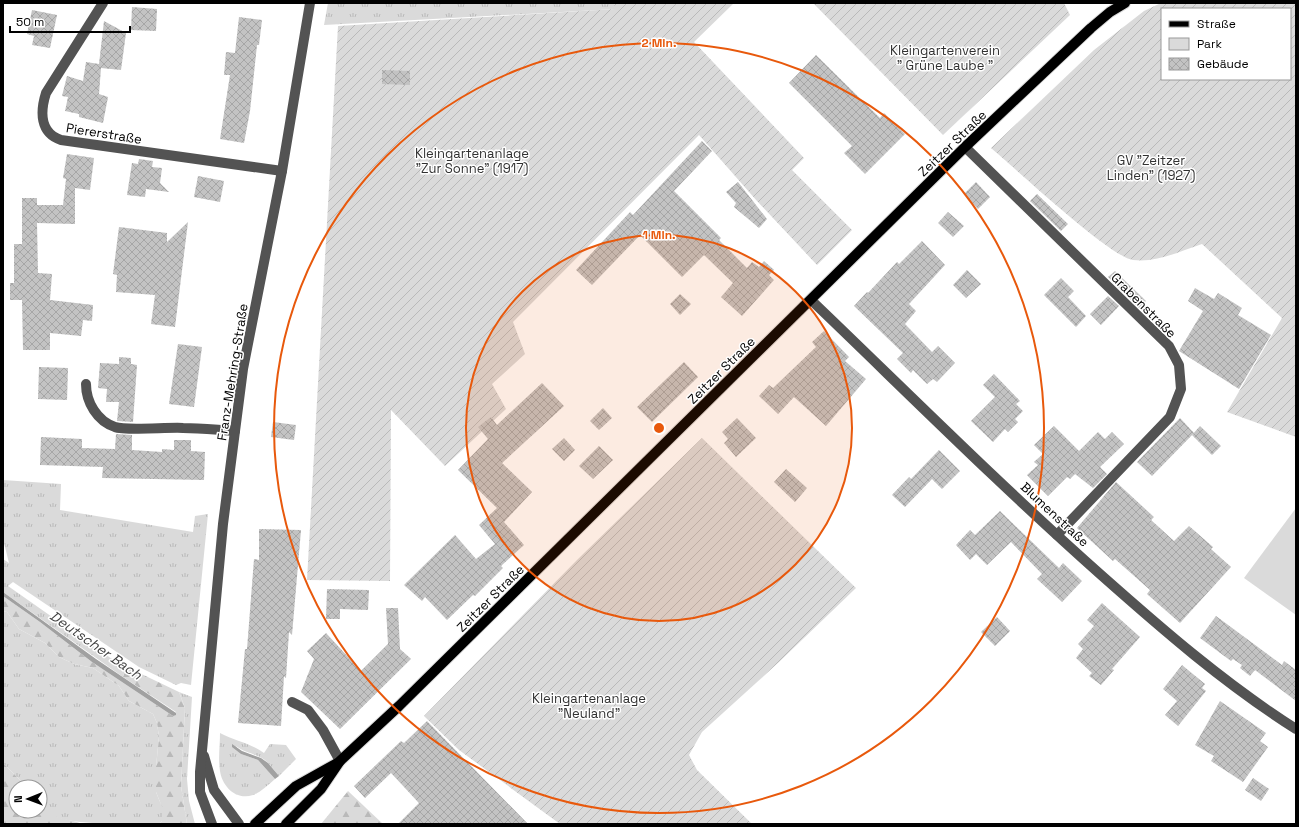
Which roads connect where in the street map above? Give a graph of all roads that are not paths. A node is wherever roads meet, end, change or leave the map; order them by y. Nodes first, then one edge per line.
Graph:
1 (103, 3) edge
2 (310, 3) edge
3 (1125, 3) edge
4 (965, 148) junction
5 (282, 171) junction
6 (811, 300) junction
7 (86, 384) dead end
8 (235, 431) junction
9 (1057, 535) junction
10 (292, 702) dead end
11 (1296, 729) edge
12 (202, 748) junction
13 (340, 761) junction
14 (212, 824) edge
15 (238, 824) edge
16 (255, 824) edge
17 (286, 824) edge

1 - 5 street, Piererstraße
2 - 5 street, Franz-Mehring-Straße
3 - 4 main road, Zeitzer Straße
4 - 6 main road, Zeitzer Straße
4 - 9 street, Grabenstraße
5 - 8 street, Franz-Mehring-Straße
6 - 9 street, Blumenstraße
6 - 13 main road, Zeitzer Straße
7 - 8 street
8 - 12 street, Franz-Mehring-Straße
9 - 11 street, Blumenstraße
10 - 13 street
12 - 14 street, Franz-Mehring-Straße
12 - 15 street, Franz-Mehring-Straße
13 - 16 main road, Zeitzer Straße
13 - 17 main road, Zeitzer Straße

